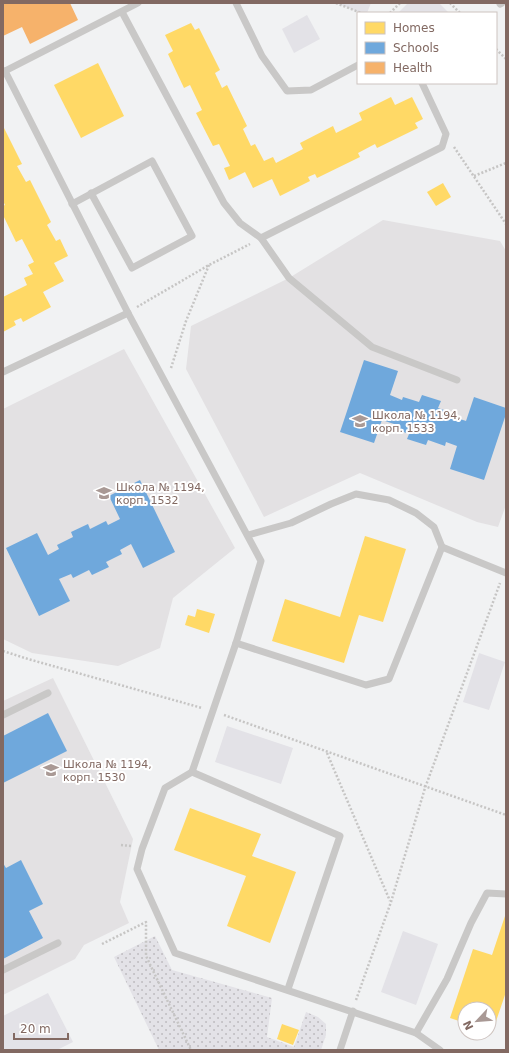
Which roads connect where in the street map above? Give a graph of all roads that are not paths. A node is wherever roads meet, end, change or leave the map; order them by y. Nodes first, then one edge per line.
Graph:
1 (138, 3) edge
2 (236, 3) edge
3 (122, 12) junction
4 (357, 66) edge
5 (4, 72) edge
6 (422, 84) edge
7 (91, 193) junction
8 (72, 204) junction
9 (261, 238) junction
10 (128, 313) junction
11 (3, 372) edge
12 (457, 380) dead end
13 (248, 535) junction
14 (442, 548) junction
15 (505, 572) edge
16 (236, 643) junction
17 (48, 693) dead end
18 (3, 715) edge
19 (192, 772) junction
20 (506, 894) edge
21 (58, 942) dead end
22 (3, 970) edge
23 (288, 989) junction
24 (353, 1011) junction
25 (416, 1034) junction
26 (340, 1050) edge
27 (440, 1050) edge

1 - 3 lane
2 - 4 lane
3 - 5 lane
3 - 9 lane
5 - 8 lane
6 - 9 lane
7 - 7 lane
7 - 8 lane
8 - 10 lane
9 - 12 lane
10 - 11 lane
10 - 13 lane
13 - 14 lane
13 - 16 lane
14 - 15 lane
14 - 16 lane
16 - 19 lane
17 - 18 lane
19 - 23 lane
19 - 23 lane
20 - 25 lane
21 - 22 lane
23 - 24 lane
24 - 25 lane
24 - 26 lane
25 - 27 lane

